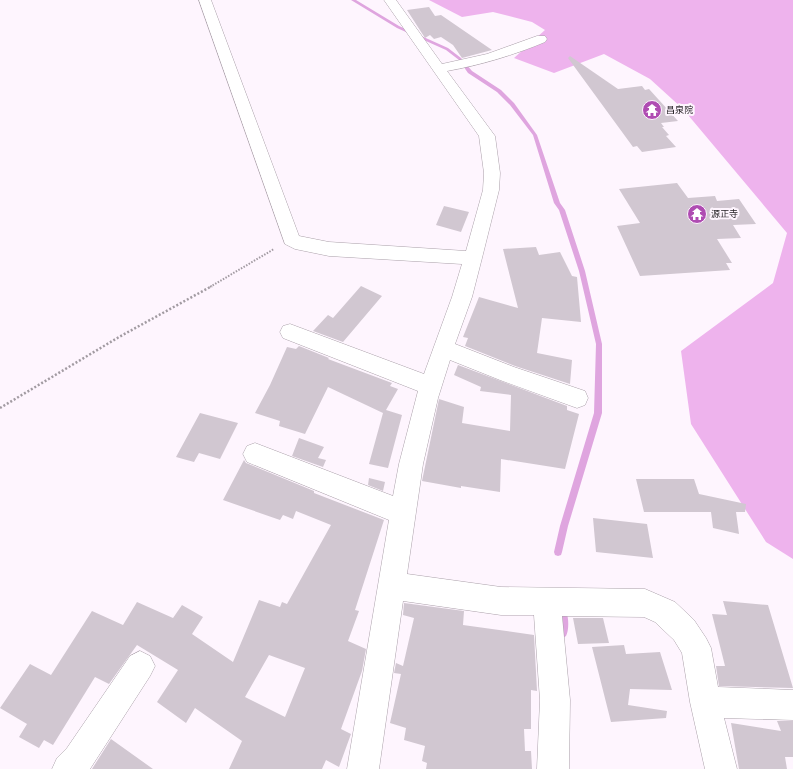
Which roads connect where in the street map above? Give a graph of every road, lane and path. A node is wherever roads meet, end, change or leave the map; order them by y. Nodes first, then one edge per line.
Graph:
1 (205, 0) edge
2 (390, 0) edge
3 (541, 39) dead end
4 (448, 67) junction
5 (291, 240) junction
6 (473, 258) junction
7 (290, 332) dead end
8 (443, 348) junction
9 (431, 386) junction
10 (577, 398) dead end
11 (0, 408) edge
12 (255, 454) dead end
13 (404, 513) junction
14 (392, 586) junction
15 (547, 601) junction
16 (140, 666) dead end
17 (705, 702) junction
18 (793, 704) edge
19 (68, 769) edge
20 (363, 769) edge
21 (553, 769) edge
22 (721, 769) edge

1 - 5 street
2 - 4 street
3 - 4 street
4 - 6 street
5 - 6 street
5 - 11 path
6 - 8 street
7 - 9 street
8 - 9 street
8 - 10 street
9 - 13 street
12 - 13 street
13 - 14 street
14 - 15 street
14 - 20 street
15 - 17 street
15 - 21 street
16 - 19 street
17 - 18 street
17 - 22 street

